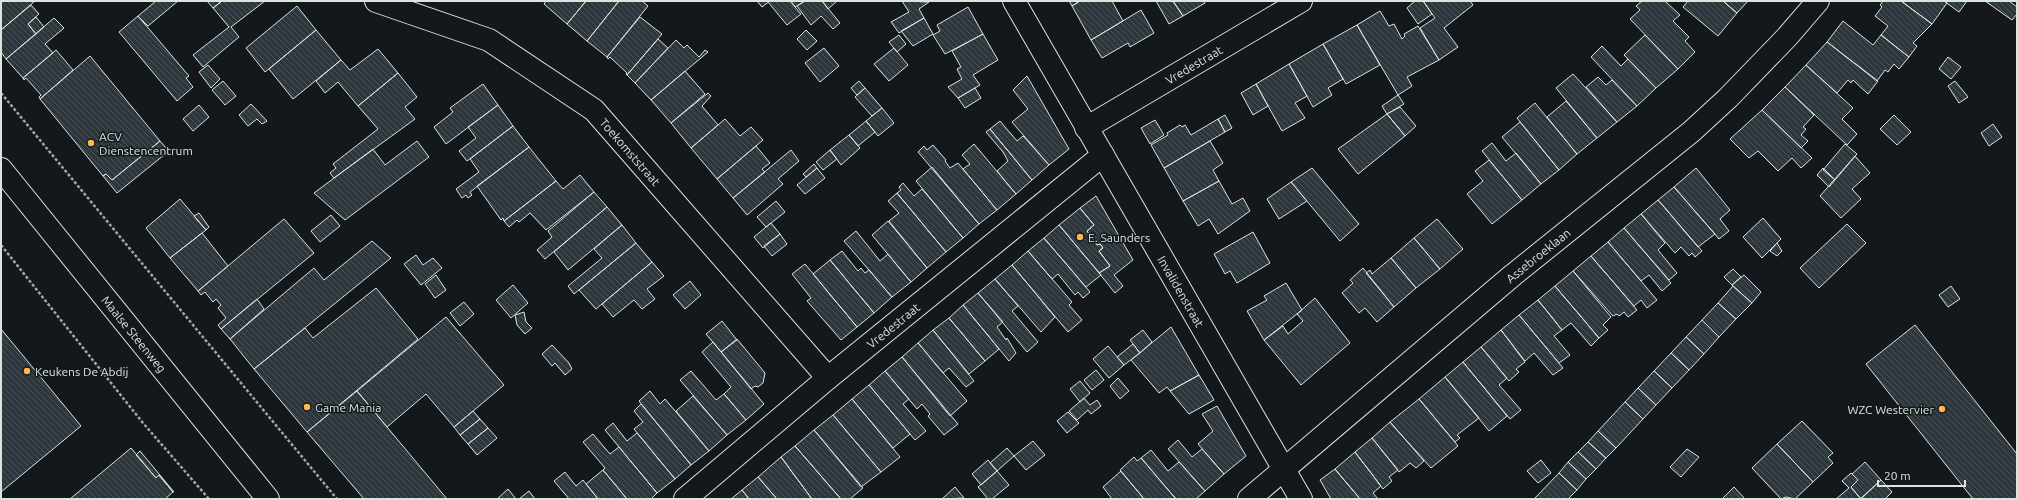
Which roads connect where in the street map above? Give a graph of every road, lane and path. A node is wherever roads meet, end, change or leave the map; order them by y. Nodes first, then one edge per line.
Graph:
1 (376, 1) edge
2 (1014, 1) edge
3 (1301, 1) edge
4 (1818, 1) edge
5 (1, 93) edge
6 (1086, 128) junction
7 (1103, 155) junction
8 (1, 169) edge
9 (1, 245) edge
10 (828, 378) junction
11 (1284, 470) junction
12 (209, 499) edge
13 (268, 499) edge
14 (337, 499) edge
15 (685, 499) edge
16 (1249, 499) edge
17 (1301, 499) edge

1 - 10 street, Toekomststraat
2 - 6 street, Invalidenstraat
3 - 6 street, Vredestraat
4 - 11 street, Assebroeklaan
5 - 14 path
6 - 7 street, Invalidenstraat
7 - 10 street, Vredestraat
7 - 11 street, Invalidenstraat
8 - 13 street, Maalse Steenweg
9 - 12 path
10 - 15 street, Vredestraat
11 - 16 street, Assebroeklaan
11 - 17 street, Invalidenstraat

